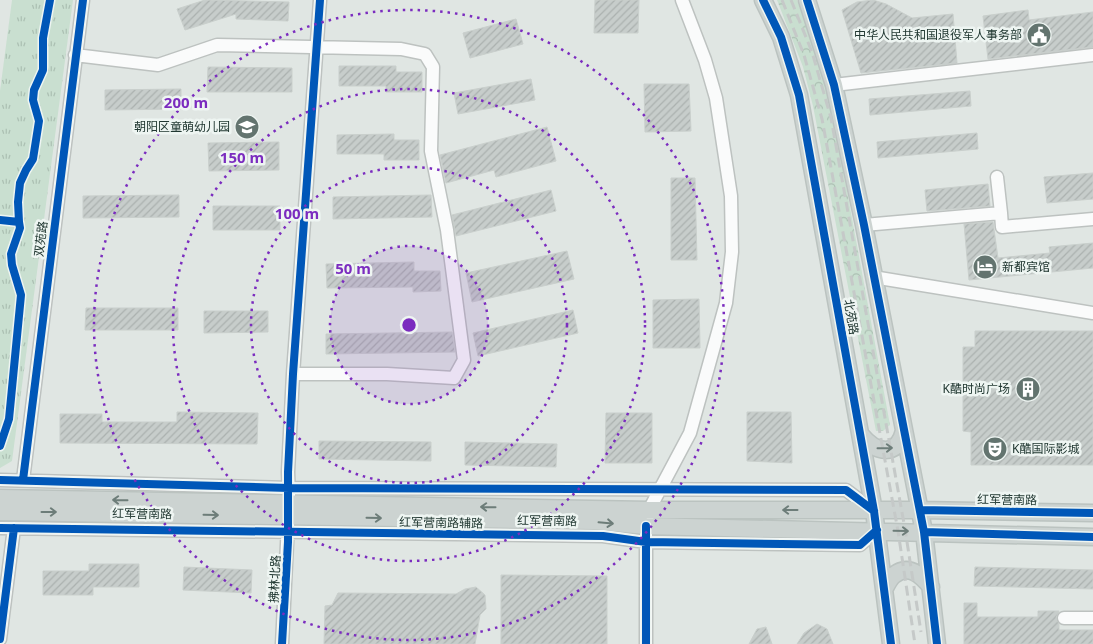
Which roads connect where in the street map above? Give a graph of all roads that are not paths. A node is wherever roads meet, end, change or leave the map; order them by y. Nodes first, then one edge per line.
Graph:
1 (82, 0) edge
2 (320, 0) edge
3 (682, 0) edge
4 (763, 0) edge
5 (807, 0) edge
6 (317, 47) junction
7 (75, 55) junction
8 (1093, 55) edge
9 (834, 85) junction
10 (997, 176) dead end
11 (1000, 213) junction
12 (1093, 218) edge
13 (864, 225) junction
14 (873, 277) junction
15 (1093, 312) edge
16 (293, 374) junction
17 (904, 431) junction
18 (860, 435) junction
19 (0, 480) edge
20 (23, 480) junction
21 (660, 489) junction
22 (0, 498) edge
23 (288, 510) junction
24 (649, 510) junction
25 (828, 510) junction
26 (920, 510) junction
27 (874, 511) junction
28 (969, 511) junction
29 (0, 512) edge
30 (1093, 513) edge
31 (0, 528) edge
32 (14, 528) junction
33 (828, 529) junction
34 (877, 530) junction
35 (924, 532) junction
36 (970, 533) junction
37 (646, 534) junction
38 (1093, 537) edge
39 (931, 587) junction
40 (885, 588) junction
41 (1064, 618) dead end
42 (1093, 618) edge
43 (0, 639) edge
44 (282, 644) edge
45 (646, 644) edge
46 (892, 644) edge
47 (937, 644) edge

1 - 7 street, 双苑路
2 - 6 street, 拂林北路
3 - 21 street
4 - 18 main road, 北苑路
5 - 9 main road
6 - 7 street
6 - 16 street, 拂林北路
6 - 16 street
7 - 20 street, 双苑路
8 - 9 street
9 - 13 main road
10 - 11 street
11 - 12 street
11 - 13 street
13 - 14 main road
14 - 15 street
14 - 17 main road
16 - 23 street, 拂林北路
18 -> 17 main road
17 - 26 main road
18 - 27 main road, 北苑路
19 - 20 street
20 - 23 street
21 - 23 street
21 - 24 street
21 - 27 street
23 -> 22 main road, 红军营南路
24 -> 23 main road, 红军营南路
29 -> 23 main road, 红军营南路
23 - 32 street
23 -> 37 main road, 红军营南路
23 - 44 street, 拂林北路
25 -> 24 main road, 红军营南路
24 - 37 street
25 - 27 main road, 红军营南路
25 - 33 main road
26 - 27 main road, 红军营南路
26 - 28 main road, 红军营南路
26 - 35 main road
27 - 34 main road, 北苑路
28 - 30 main road, 红军营南路
28 - 36 main road
31 - 32 street
32 - 43 street
33 - 34 main road, 红军营南路
33 - 37 main road, 红军营南路
34 -> 35 main road, 红军营南路
34 - 37 street
34 - 40 main road, 北苑路
35 - 36 main road, 红军营南路
35 - 39 main road
36 - 38 main road, 红军营南路
37 - 45 street
39 - 40 main road
39 - 47 main road
40 - 46 main road, 北苑路
41 - 42 street

